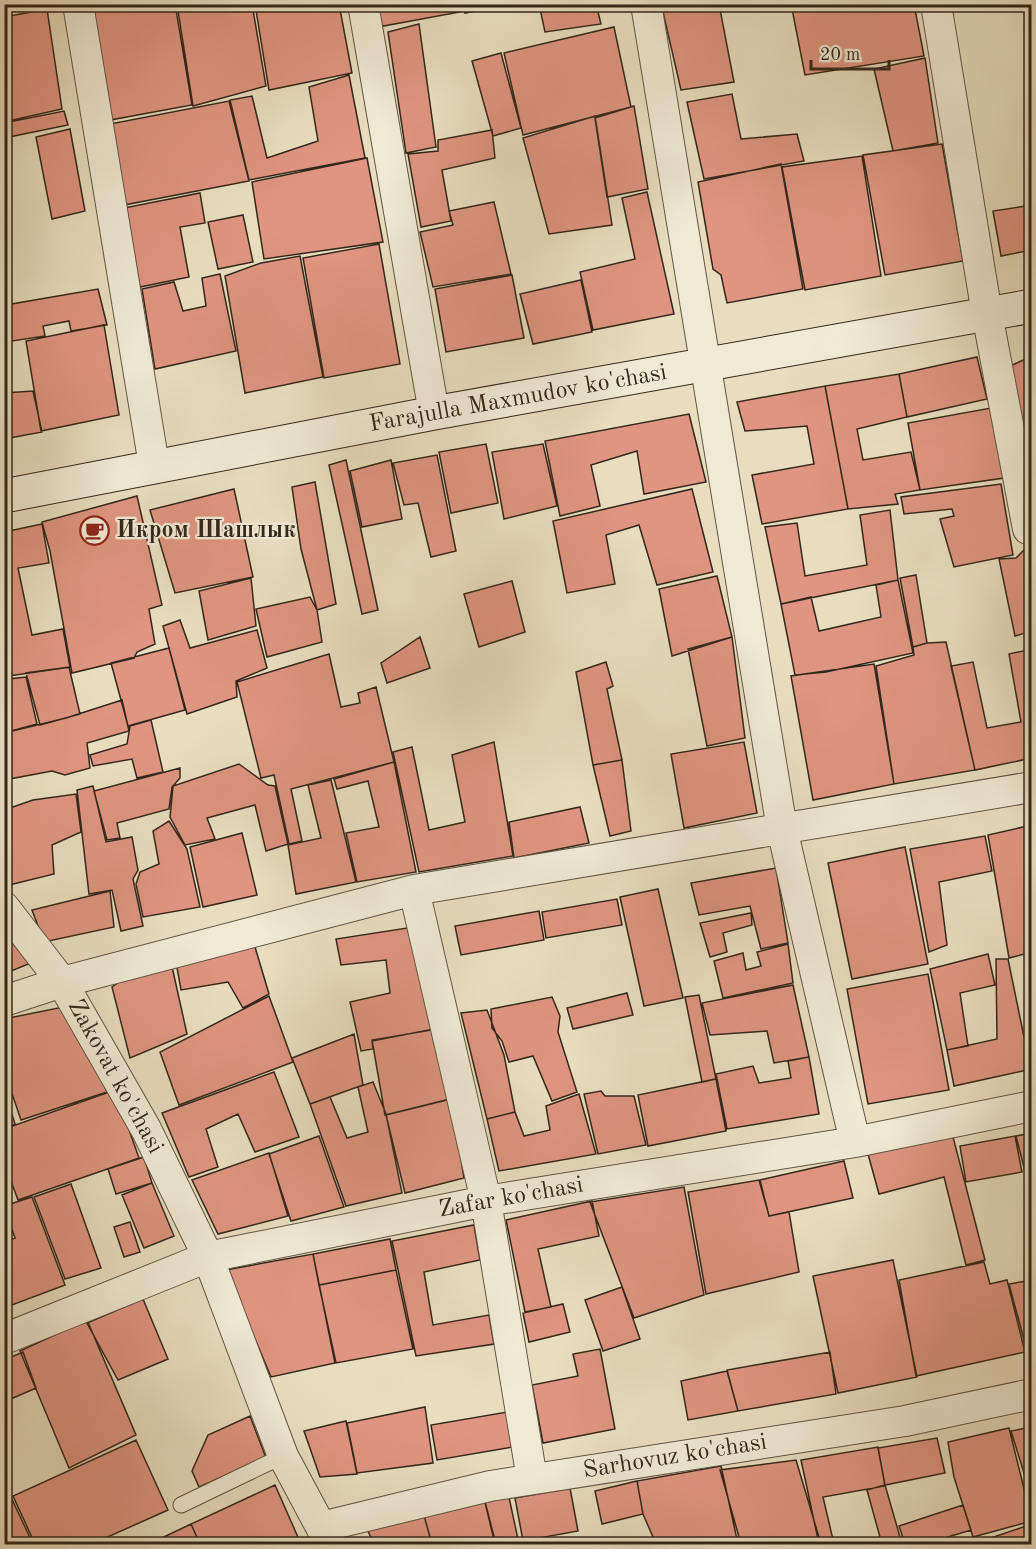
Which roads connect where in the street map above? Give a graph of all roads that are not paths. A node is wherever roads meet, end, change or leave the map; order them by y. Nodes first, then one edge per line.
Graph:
1 (78, 4) edge
2 (363, 4) edge
3 (646, 4) edge
4 (936, 4) edge
5 (1032, 306) edge
6 (987, 314) junction
7 (707, 365) junction
8 (434, 413) junction
9 (154, 465) junction
10 (4, 496) edge
11 (1032, 528) edge
12 (1032, 787) edge
13 (782, 829) junction
14 (414, 890) junction
15 (4, 907) edge
16 (62, 982) junction
17 (4, 1001) edge
18 (1032, 1106) edge
19 (855, 1142) junction
20 (486, 1201) junction
21 (208, 1257) junction
22 (4, 1339) edge
23 (1032, 1394) edge
24 (283, 1456) junction
25 (532, 1479) junction
26 (181, 1505) dead end
27 (325, 1536) edge

1 - 9 street
2 - 8 street
3 - 7 street
4 - 6 street
5 - 6 main road, Farajulla Maxmudov ko'chasi
6 - 7 main road, Farajulla Maxmudov ko'chasi
6 - 11 street
7 - 8 main road, Farajulla Maxmudov ko'chasi
7 - 13 street
8 - 9 main road, Farajulla Maxmudov ko'chasi
9 - 10 main road, Farajulla Maxmudov ko'chasi
12 - 13 street
13 - 14 street
13 - 19 street
14 - 16 street
14 - 20 street
15 - 16 street, Zakovat ko'chasi
16 - 17 street
16 - 21 street, Zakovat ko'chasi
18 - 19 street, Zafar ko'chasi
19 - 20 street, Zafar ko'chasi
20 - 21 street, Zafar ko'chasi
20 - 25 street
21 - 22 street, Zafar ko'chasi
21 - 24 street, Sarhovuz ko'chasi
23 - 25 street, Sarhovuz ko'chasi
24 - 26 lane
24 - 27 street, Sarhovuz ko'chasi
25 - 27 street, Sarhovuz ko'chasi

